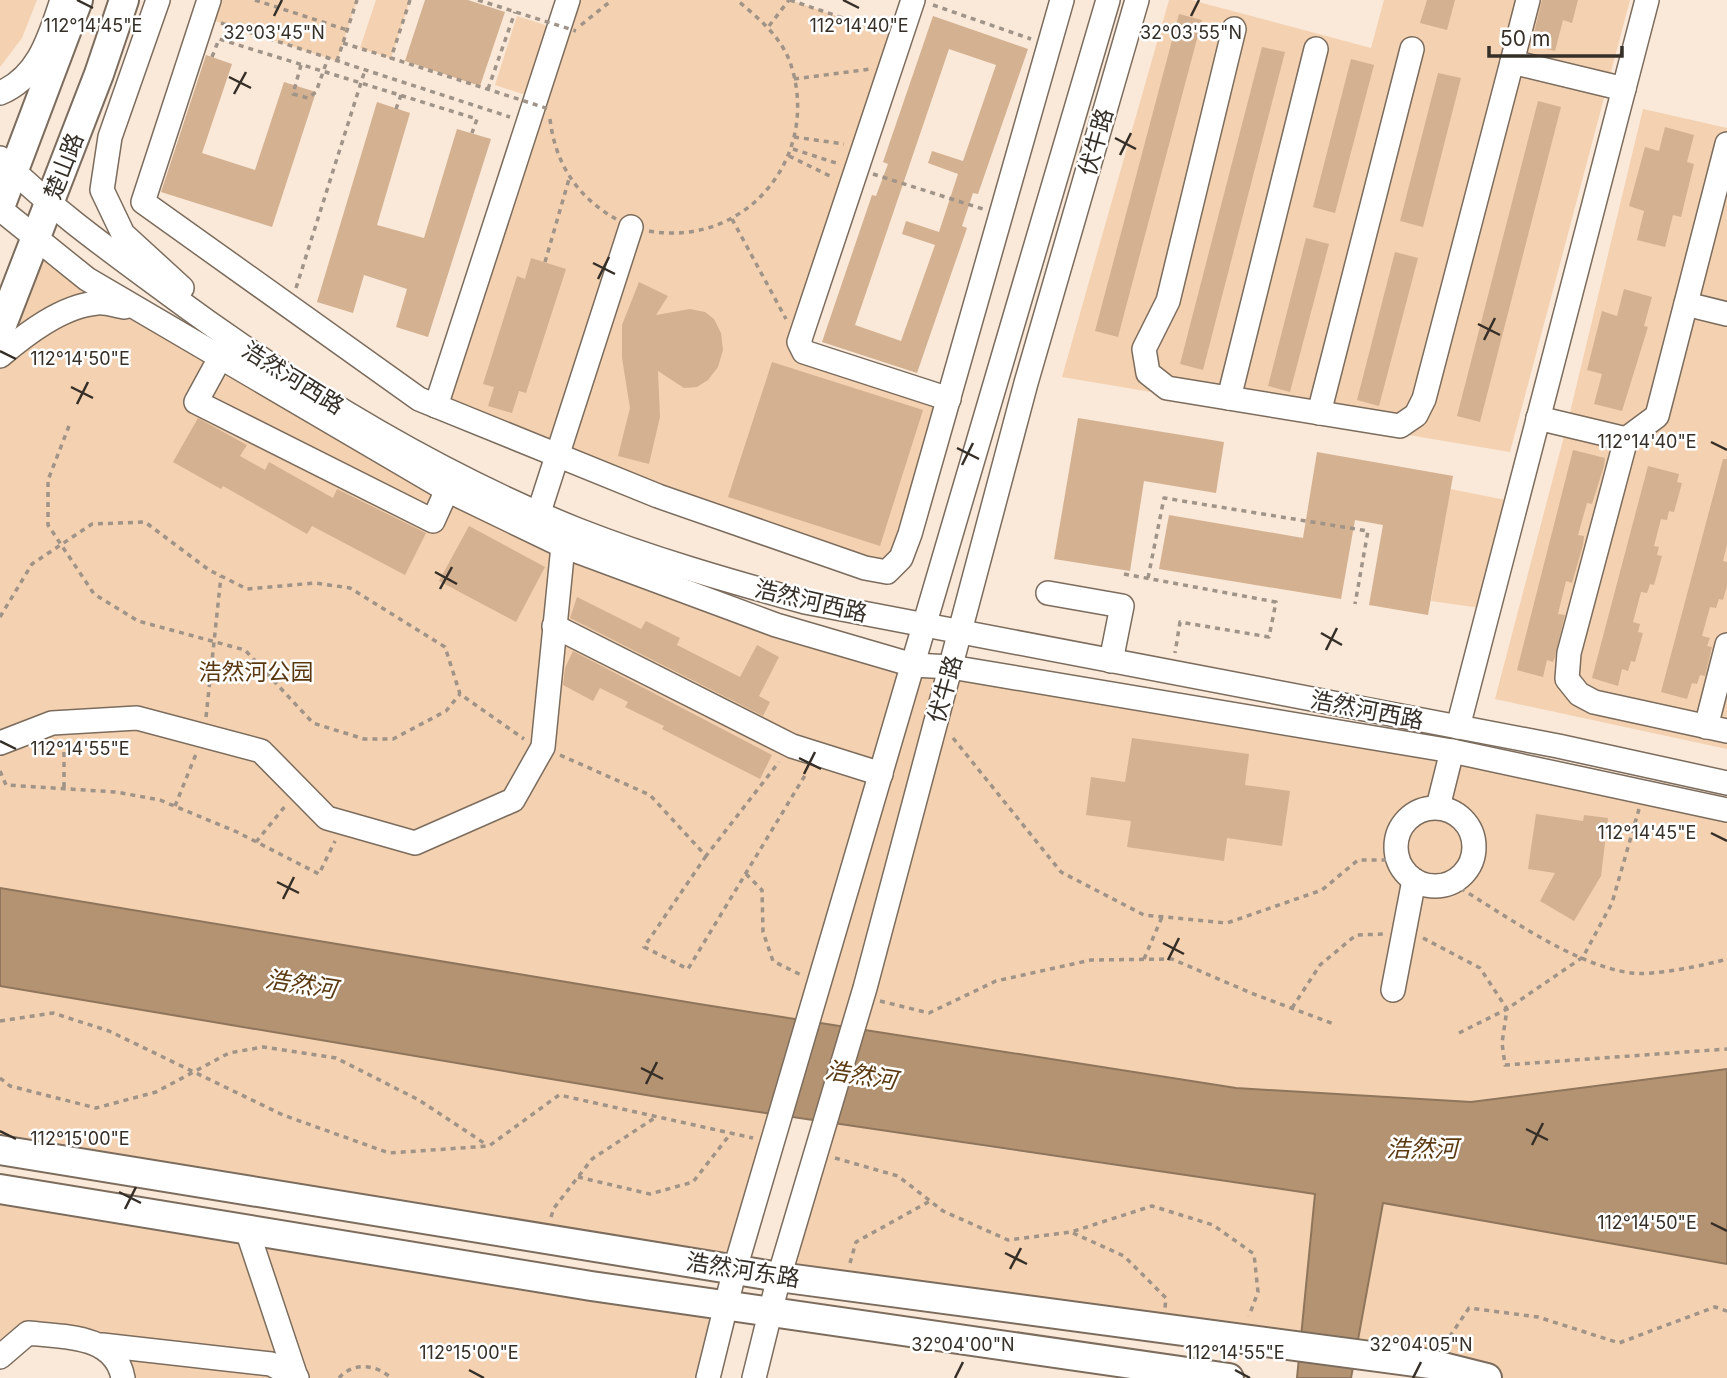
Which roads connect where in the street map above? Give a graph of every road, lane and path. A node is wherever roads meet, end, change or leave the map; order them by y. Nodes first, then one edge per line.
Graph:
1 (62, 0) edge
2 (78, 0) edge
3 (124, 0) edge
4 (158, 0) edge
5 (256, 0) edge
6 (357, 0) edge
7 (410, 0) edge
8 (478, 0) edge
9 (568, 0) edge
10 (611, 0) edge
11 (737, 0) edge
12 (790, 0) edge
13 (1062, 0) edge
14 (1108, 0) edge
15 (1137, 0) edge
16 (1528, 0) edge
17 (1647, 0) edge
18 (923, 2) edge
19 (206, 9) edge
20 (514, 12) junction
21 (769, 27) junction
22 (1234, 29) dead end
23 (347, 30) junction
24 (576, 32) junction
25 (900, 38) junction
26 (570, 42) dead end
27 (343, 43) junction
28 (1049, 46) junction
29 (1316, 49) dead end
30 (1412, 49) dead end
31 (212, 57) dead end
32 (328, 58) junction
33 (391, 58) junction
34 (337, 61) junction
35 (1512, 62) junction
36 (301, 65) junction
37 (891, 66) junction
38 (365, 70) junction
39 (794, 79) junction
40 (488, 89) junction
41 (1624, 89) junction
42 (0, 93) edge
43 (401, 95) junction
44 (548, 103) dead end
45 (396, 109) dead end
46 (549, 109) junction
47 (528, 123) junction
48 (472, 133) dead end
49 (794, 137) junction
50 (1727, 144) edge
51 (792, 149) junction
52 (789, 156) junction
53 (7, 165) edge
54 (857, 168) junction
55 (569, 178) junction
56 (49, 203) junction
57 (0, 208) edge
58 (1001, 215) junction
59 (732, 219) junction
60 (631, 227) junction
61 (36, 240) junction
62 (545, 262) dead end
63 (1686, 304) junction
64 (138, 309) junction
65 (289, 309) junction
66 (1727, 314) edge
67 (203, 319) junction
68 (0, 330) edge
69 (799, 342) junction
70 (0, 356) edge
71 (220, 358) junction
72 (1229, 398) junction
73 (949, 399) junction
74 (436, 406) junction
75 (1319, 413) junction
76 (1538, 418) junction
77 (69, 426) dead end
78 (1626, 439) junction
79 (557, 457) junction
80 (447, 491) junction
81 (540, 512) junction
82 (60, 545) junction
83 (563, 546) junction
84 (1124, 574) dead end
85 (221, 576) junction
86 (1148, 578) junction
87 (1048, 593) dead end
88 (1355, 604) dead end
89 (0, 617) edge
90 (924, 625) junction
91 (554, 626) junction
92 (962, 632) junction
93 (216, 639) junction
94 (1727, 645) edge
95 (1111, 661) junction
96 (913, 665) junction
97 (951, 667) junction
98 (1172, 673) junction
99 (460, 694) junction
100 (936, 718) junction
101 (64, 722) junction
102 (1458, 727) junction
103 (1717, 729) edge
104 (203, 736) junction
105 (0, 743) edge
106 (792, 746) junction
107 (543, 747) junction
108 (1452, 751) junction
109 (817, 755) junction
110 (0, 771) edge
111 (881, 774) junction
112 (1727, 783) edge
113 (64, 789) junction
114 (298, 789) junction
115 (1642, 793) junction
116 (175, 806) junction
117 (1438, 807) junction
118 (1727, 810) edge
119 (343, 823) junction
120 (256, 842) junction
121 (706, 856) junction
122 (1398, 860) junction
123 (746, 874) junction
124 (1414, 880) junction
125 (1452, 883) junction
126 (1162, 917) junction
127 (1583, 957) junction
128 (1144, 959) junction
129 (1727, 959) edge
130 (817, 989) junction
131 (1393, 990) dead end
132 (861, 1002) junction
133 (1507, 1009) junction
134 (0, 1021) edge
135 (1335, 1024) dead end
136 (1459, 1033) dead end
137 (1727, 1049) edge
138 (195, 1071) junction
139 (0, 1078) edge
140 (656, 1117) junction
141 (731, 1133) junction
142 (774, 1138) junction
143 (489, 1146) junction
144 (817, 1148) junction
145 (0, 1150) edge
146 (578, 1177) junction
147 (0, 1189) edge
148 (930, 1201) junction
149 (247, 1230) junction
150 (1071, 1233) junction
151 (543, 1238) junction
152 (735, 1269) junction
153 (779, 1277) junction
154 (843, 1285) junction
155 (727, 1306) junction
156 (1727, 1311) edge
157 (772, 1312) junction
158 (1164, 1328) junction
159 (1240, 1339) junction
160 (102, 1345) junction
161 (0, 1357) edge
162 (1430, 1364) junction
163 (296, 1377) edge
164 (123, 1378) edge
165 (339, 1378) edge
166 (391, 1378) edge
167 (708, 1378) edge
168 (754, 1378) edge
169 (1229, 1378) edge
170 (1487, 1378) edge

1 - 42 street
2 - 53 main road, 楚山路
3 - 56 main road, 楚山路
4 - 67 street
5 - 23 path
6 - 23 path
7 - 33 path, bridge
8 - 20 path, bridge
9 - 47 street
10 - 24 path
11 - 21 path
12 - 21 path
12 - 25 path
13 - 28 street
14 - 90 street
15 - 92 street, 伏牛路
16 - 35 street
17 - 41 street
18 - 25 street
18 - 28 path
19 - 32 path
19 - 65 street
20 - 24 path, bridge
20 - 40 path
21 - 39 path
22 - 72 street
23 - 27 path
24 - 26 path
25 - 37 street
27 - 33 path
27 - 34 path
28 - 58 street
29 - 72 street
30 - 75 street
31 - 36 path, bridge
32 - 34 path
32 - 36 path
33 - 40 path, bridge
34 - 38 path
35 - 41 street
35 - 75 street
36 - 43 path, bridge
37 - 39 path
37 - 54 street
38 - 47 path
38 - 65 path
39 - 49 path
40 - 46 path, bridge
41 - 76 street
43 - 45 path
43 - 48 path, bridge
44 - 46 path, bridge
46 - 55 path
47 - 74 street
49 - 51 path
49 - 54 path
50 - 63 street
51 - 52 path
51 - 54 path
52 - 54 path
52 - 59 path
53 - 56 street, 浩然河西路
53 - 57 main road, 楚山路
54 - 58 path
54 - 69 street
55 - 60 path
55 - 62 path
56 - 61 main road, 楚山路
56 - 67 street, 浩然河西路
57 - 61 street, 浩然河西路
58 - 73 street
59 - 60 path
59 - 69 path
60 - 79 street
61 - 64 street, 浩然河西路
61 - 68 main road, 楚山路
63 - 66 street
63 - 78 street
64 - 70 street
64 - 71 street, 浩然河西路
65 - 74 street
67 - 81 street, 浩然河西路
69 - 73 street
71 - 80 street, 浩然河西路
71 - 80 street
72 - 75 street
73 - 79 street
74 - 79 street
76 - 78 street
76 - 102 street
77 - 82 path
78 - 103 street
79 - 81 street
80 - 83 street, 浩然河西路
81 - 90 street, 浩然河西路
82 - 85 path
82 - 89 path
82 - 93 path
83 - 91 street
83 - 96 street, 浩然河西路
84 - 86 path
85 - 93 path
85 - 99 path
86 - 88 path
86 - 98 path
87 - 95 street
90 - 92 street, 浩然河西路
90 - 96 street
91 - 106 street
91 - 107 street
92 - 95 street, 浩然河西路
92 - 97 street, 伏牛路
93 - 99 path
93 - 104 path
94 - 103 street
95 - 98 street, 浩然河西路
96 - 97 street, 浩然河西路
96 - 111 street
97 - 100 street, 伏牛路
97 - 108 street, 浩然河西路
98 - 102 street, 浩然河西路
99 - 107 path
100 - 126 path
100 - 132 street, 伏牛路
101 - 104 street
101 - 105 street
101 - 113 path
102 - 112 street, 浩然河西路
104 - 114 street
104 - 116 path
106 - 109 street
106 - 121 path
107 - 119 street
107 - 121 path
108 - 115 street, 浩然河西路
108 - 117 street
109 - 111 street
109 - 123 path
110 - 113 path
111 - 130 street
113 - 116 path
114 - 119 street
114 - 120 path
115 - 118 street, 浩然河西路
115 - 127 path
116 - 120 path
117 - 122 street
117 - 125 street
119 - 120 path
121 - 123 path
122 - 124 street
122 - 126 path
123 - 130 path
124 - 125 street
124 - 131 street
125 - 127 path
126 - 128 path
127 - 129 path
127 - 133 path
128 - 132 path
128 - 135 path
130 - 142 street
132 - 144 street, 伏牛路
133 - 136 path
133 - 137 path
134 - 138 path
138 - 139 path
138 - 143 path
138 - 143 path
140 - 141 path
140 - 143 path
140 - 146 path
141 - 142 path
141 - 146 path
142 - 152 street
144 - 148 path
144 - 153 street, 伏牛路
145 - 151 main road, 浩然河东路
146 - 151 path
147 - 149 main road, 浩然河东路
148 - 150 path
148 - 154 path
149 - 155 main road, 浩然河东路
149 - 163 street
150 - 158 path
150 - 159 path
151 - 152 main road, 浩然河东路
152 - 153 main road, 浩然河东路
152 - 155 street
153 - 154 main road, 浩然河东路
153 - 157 street, 伏牛路
154 - 158 main road, 浩然河东路
155 - 157 main road, 浩然河东路
155 - 167 street
156 - 162 path
157 - 168 street, 伏牛路
157 - 169 main road, 浩然河东路
158 - 159 main road, 浩然河东路
159 - 162 main road, 浩然河东路
160 - 161 street
160 - 163 street
160 - 164 street
162 - 170 main road, 浩然河东路
165 - 166 path

